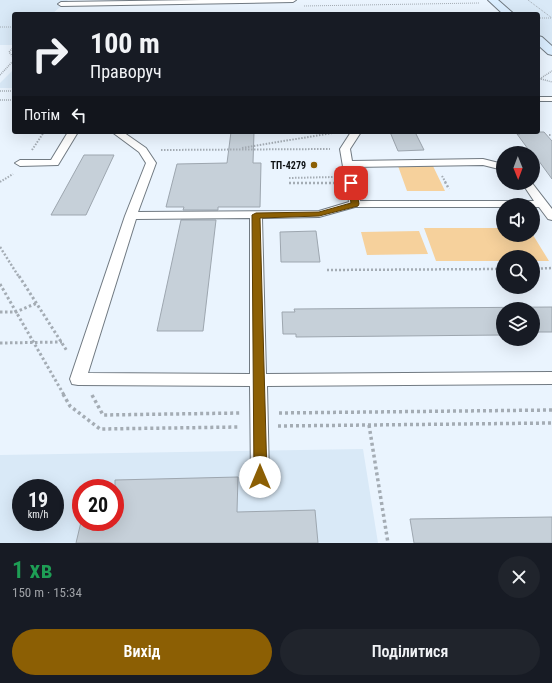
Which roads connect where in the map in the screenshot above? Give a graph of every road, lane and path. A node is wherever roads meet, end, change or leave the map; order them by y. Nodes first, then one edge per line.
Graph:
1 (293, 0) edge
2 (528, 0) edge
3 (489, 1) edge
4 (134, 2) edge
5 (61, 4) dead end
6 (298, 7) dead end
7 (506, 12) edge
8 (540, 18) edge
9 (552, 18) edge
10 (0, 27) edge
11 (12, 27) edge
12 (540, 41) edge
13 (552, 52) edge
14 (12, 61) edge
15 (552, 71) edge
16 (0, 75) edge
17 (540, 79) edge
18 (540, 80) edge
19 (552, 82) edge
20 (0, 91) edge
21 (12, 91) edge
22 (540, 99) edge
23 (552, 99) edge
24 (0, 100) edge
25 (12, 100) edge
26 (72, 134) edge
27 (120, 134) edge
28 (327, 134) edge
29 (354, 134) edge
30 (345, 149) junction
31 (142, 150) junction
32 (235, 150) junction
33 (436, 162) junction
34 (20, 163) dead end
35 (348, 164) junction
36 (496, 165) edge
37 (289, 178) dead end
38 (351, 180) junction
39 (289, 183) dead end
40 (532, 190) edge
41 (355, 204) junction
42 (456, 204) junction
43 (543, 204) junction
44 (256, 215) junction
45 (131, 216) junction
46 (552, 217) edge
47 (0, 247) edge
48 (540, 268) edge
49 (552, 268) edge
50 (496, 269) edge
51 (327, 270) dead end
52 (0, 284) edge
53 (37, 303) junction
54 (0, 312) edge
55 (16, 312) junction
56 (63, 342) junction
57 (0, 343) edge
58 (34, 343) junction
59 (81, 376) junction
60 (552, 378) edge
61 (259, 380) junction
62 (552, 410) edge
63 (259, 420) junction
64 (552, 422) edge
65 (369, 425) junction
66 (260, 477) dead end
67 (388, 543) edge

1 - 4 lane
2 - 9 path
3 - 6 path
3 - 7 main road
4 - 5 lane
8 - 9 path
10 - 11 path
12 - 13 main road
14 - 16 path
15 - 17 path
18 - 19 path
20 - 21 path
22 - 23 lane
24 - 25 path
26 - 34 lane
27 - 31 lane
28 - 32 path
29 - 30 lane
30 - 32 path
30 - 35 lane
31 - 32 path
31 - 45 lane
33 - 35 lane
33 - 36 lane
33 - 42 path
35 - 38 lane
37 - 38 path
38 - 39 path
38 - 41 lane
40 - 43 lane
41 - 42 lane
41 - 44 lane
42 - 43 lane
43 - 46 lane
44 - 45 lane
44 - 61 lane
45 - 59 lane
47 - 53 path
48 - 49 path
50 - 51 path
52 - 55 path
53 - 55 path
53 - 56 path
54 - 55 path
55 - 58 path
56 - 58 path
56 - 59 path
57 - 58 path
58 - 63 path
59 - 61 lane
59 - 63 path
60 - 61 lane
61 - 63 lane
62 - 63 path
63 - 65 path
63 - 66 lane
64 - 65 path
65 - 67 path

